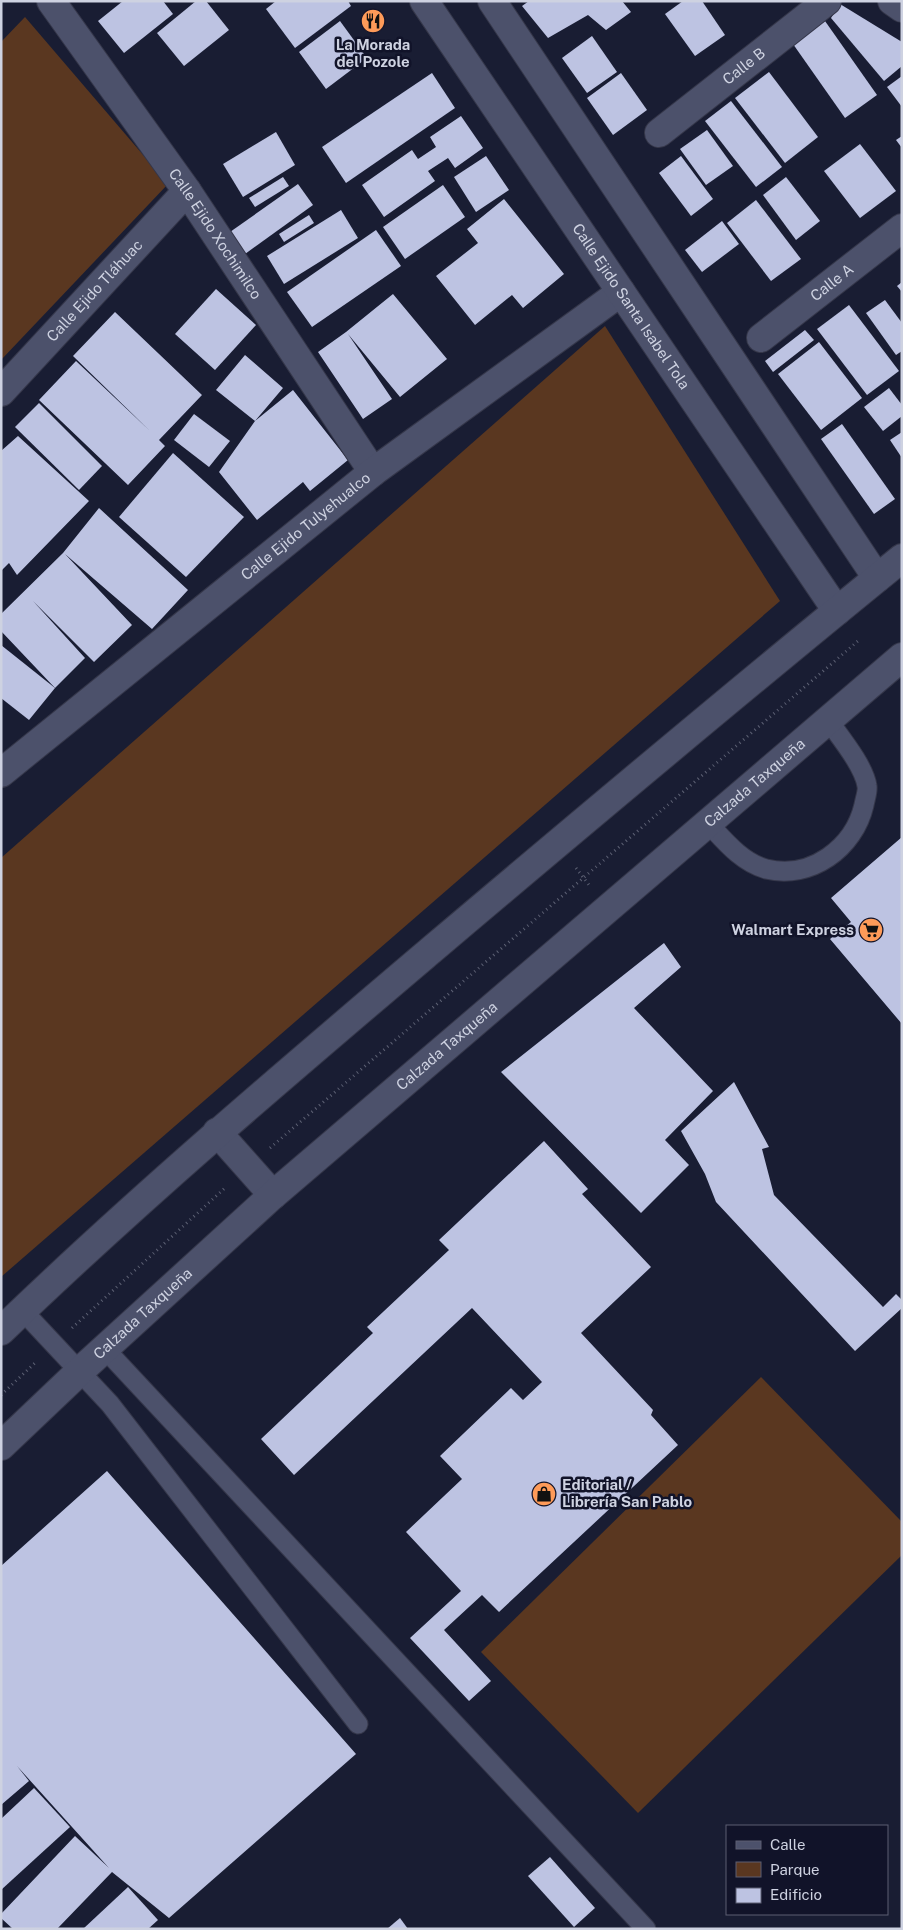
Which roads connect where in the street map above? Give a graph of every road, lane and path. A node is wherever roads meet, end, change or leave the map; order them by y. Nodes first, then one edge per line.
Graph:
1 (52, 1) edge
2 (424, 1) edge
3 (492, 1) edge
4 (827, 1) edge
5 (892, 1) edge
6 (902, 8) edge
7 (659, 133) dead end
8 (187, 191) junction
9 (902, 228) edge
10 (621, 292) junction
11 (761, 338) dead end
12 (1, 392) edge
13 (373, 472) junction
14 (902, 558) edge
15 (877, 578) junction
16 (837, 611) junction
17 (858, 641) junction
18 (895, 666) edge
19 (828, 720) junction
20 (1, 773) edge
21 (707, 822) junction
22 (558, 844) junction
23 (584, 878) junction
24 (608, 909) junction
25 (217, 1132) junction
26 (247, 1167) junction
27 (273, 1194) junction
28 (22, 1310) junction
29 (1, 1330) edge
30 (54, 1344) junction
31 (104, 1348) junction
32 (80, 1371) junction
33 (1, 1395) edge
34 (1, 1446) edge
35 (358, 1724) dead end
36 (646, 1929) edge

1 - 8 street, Calle Ejido Xochimilco
2 - 10 street, Calle Ejido Santa Isabel Tola
3 - 15 street
4 - 7 street, Calle B
5 - 6 street
8 - 12 street, Calle Ejido Tláhuac
8 - 13 street, Calle Ejido Xochimilco
9 - 11 street, Calle A
10 - 13 street, Calle Ejido Tulyehualco
10 - 16 street, Calle Ejido Santa Isabel Tola
13 - 20 street, Calle Ejido Tulyehualco
14 - 15 street
15 - 16 street
16 - 17 path
16 - 22 street
17 - 18 path
17 - 23 path
18 - 19 street, Calzada Taxqueña
19 - 21 street, Calzada Taxqueña
19 - 21 lane
21 - 24 street, Calzada Taxqueña
22 - 23 path
22 - 25 street
23 - 24 path
23 - 26 path
24 - 27 street, Calzada Taxqueña
25 - 26 street
25 - 28 street
26 - 27 street
26 - 30 path
27 - 31 street, Calzada Taxqueña
28 - 29 street
28 - 30 lane
30 - 32 lane
30 - 33 path
31 - 32 street, Calzada Taxqueña
31 - 36 lane
32 - 34 street, Calzada Taxqueña
32 - 35 lane

